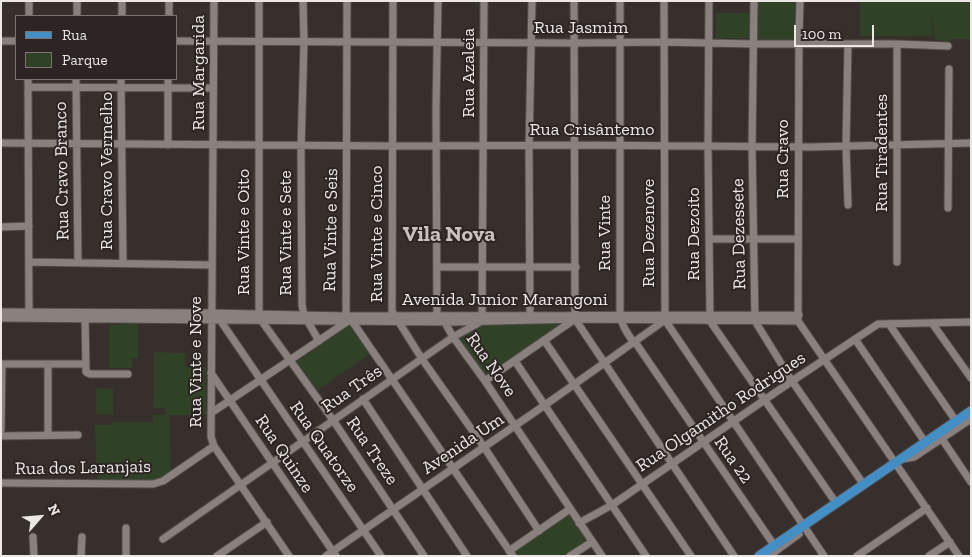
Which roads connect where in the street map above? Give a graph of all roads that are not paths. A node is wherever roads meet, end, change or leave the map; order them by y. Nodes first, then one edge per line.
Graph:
1 (30, 1) edge
2 (77, 1) edge
3 (122, 1) edge
4 (169, 1) edge
5 (214, 1) edge
6 (258, 1) edge
7 (303, 1) edge
8 (347, 1) edge
9 (393, 1) edge
10 (438, 1) edge
11 (484, 1) edge
12 (532, 1) edge
13 (574, 1) edge
14 (620, 1) edge
15 (664, 1) edge
16 (709, 1) edge
17 (754, 1) edge
18 (800, 1) edge
19 (29, 15) edge
20 (77, 15) edge
21 (122, 15) edge
22 (169, 15) edge
23 (1, 41) edge
24 (15, 41) edge
25 (178, 41) edge
26 (259, 41) junction
27 (213, 42) junction
28 (304, 42) junction
29 (347, 42) junction
30 (393, 42) junction
31 (438, 42) junction
32 (484, 42) junction
33 (663, 42) junction
34 (709, 42) junction
35 (531, 43) junction
36 (574, 43) junction
37 (620, 43) junction
38 (799, 43) junction
39 (754, 44) junction
40 (848, 44) junction
41 (897, 44) junction
42 (948, 46) dead end
43 (949, 70) dead end
44 (28, 80) edge
45 (76, 80) edge
46 (168, 80) edge
47 (122, 83) edge
48 (28, 87) junction
49 (76, 87) junction
50 (168, 87) junction
51 (214, 88) junction
52 (1, 143) edge
53 (28, 143) junction
54 (77, 144) junction
55 (213, 144) junction
56 (971, 144) edge
57 (123, 145) junction
58 (168, 145) junction
59 (258, 145) junction
60 (301, 145) junction
61 (347, 145) junction
62 (437, 145) junction
63 (484, 145) junction
64 (529, 145) junction
65 (574, 145) junction
66 (620, 145) junction
67 (949, 145) junction
68 (393, 146) junction
69 (664, 146) junction
70 (708, 146) junction
71 (752, 146) junction
72 (798, 146) junction
73 (846, 146) junction
74 (897, 146) junction
75 (848, 205) dead end
76 (948, 208) dead end
77 (29, 226) junction
78 (1, 227) edge
79 (753, 238) junction
80 (709, 239) junction
81 (798, 239) junction
82 (29, 262) junction
83 (897, 262) dead end
84 (78, 263) junction
85 (123, 263) junction
86 (212, 265) junction
87 (437, 267) junction
88 (530, 267) junction
89 (576, 267) junction
90 (483, 268) junction
91 (4, 315) edge
92 (29, 315) junction
93 (85, 315) junction
94 (211, 316) junction
95 (575, 316) junction
96 (260, 317) junction
97 (620, 317) junction
98 (665, 317) junction
99 (305, 318) junction
100 (395, 318) junction
101 (440, 318) junction
102 (482, 318) junction
103 (530, 318) junction
104 (709, 318) junction
105 (755, 318) junction
106 (798, 318) junction
107 (348, 319) junction
108 (220, 320) junction
109 (971, 322) edge
110 (932, 323) junction
111 (889, 324) junction
112 (453, 337) junction
113 (855, 339) junction
114 (544, 340) junction
115 (319, 341) junction
116 (634, 342) junction
117 (422, 359) junction
118 (290, 360) junction
119 (823, 360) junction
120 (515, 361) junction
121 (605, 363) junction
122 (2, 364) edge
123 (48, 364) junction
124 (86, 364) junction
125 (211, 372) junction
126 (128, 374) dead end
127 (971, 378) edge
128 (393, 379) junction
129 (260, 381) junction
130 (485, 381) junction
131 (792, 381) junction
132 (575, 385) junction
133 (363, 399) junction
134 (764, 400) junction
135 (229, 401) junction
136 (545, 405) junction
137 (971, 411) edge
138 (211, 413) junction
139 (971, 419) edge
140 (333, 420) junction
141 (956, 421) junction
142 (733, 422) junction
143 (515, 426) junction
144 (1, 430) edge
145 (78, 435) dead end
146 (1, 436) edge
147 (48, 436) junction
148 (940, 436) junction
149 (703, 442) junction
150 (926, 442) junction
151 (302, 443) junction
152 (214, 446) junction
153 (484, 447) junction
154 (272, 463) junction
155 (672, 463) junction
156 (896, 463) junction
157 (454, 467) junction
158 (971, 482) edge
159 (643, 483) junction
160 (1, 484) edge
161 (240, 484) junction
162 (864, 485) junction
163 (423, 489) junction
164 (836, 504) junction
165 (612, 505) junction
166 (927, 508) junction
167 (570, 509) junction
168 (394, 510) junction
169 (267, 522) junction
170 (579, 523) junction
171 (806, 524) junction
172 (126, 528) dead end
173 (363, 530) junction
174 (539, 531) junction
175 (33, 537) dead end
176 (82, 537) dead end
177 (163, 539) dead end
178 (592, 542) junction
179 (950, 542) junction
180 (774, 545) junction
181 (511, 553) edge
182 (334, 554) edge
183 (34, 556) edge
184 (81, 556) edge
185 (126, 556) edge
186 (218, 556) edge
187 (289, 556) edge
188 (326, 556) edge
189 (381, 556) edge
190 (424, 556) edge
191 (467, 556) edge
192 (570, 556) edge
193 (602, 556) edge
194 (646, 556) edge
195 (691, 556) edge
196 (734, 556) edge
197 (759, 556) edge
198 (769, 556) edge
199 (824, 556) edge
200 (857, 556) edge
201 (929, 556) edge
202 (959, 556) edge

1 - 19 street
2 - 20 street
3 - 21 street
4 - 22 street
5 - 27 street, Rua Margarida
6 - 26 street, Rua Vinte e Oito
7 - 28 street, Rua Vinte e Sete
8 - 29 street, Rua Vinte e Seis
9 - 30 street, Rua Vinte e Cinco
10 - 31 street
11 - 32 street, Rua Azaleia
12 - 35 street
13 - 36 street
14 - 37 street, Rua Vinte
15 - 33 street, Rua Dezenove
16 - 34 street, Rua Dezoito
17 - 39 street, Rua Dezessete
18 - 38 street, Rua Cravo
23 - 24 street
25 - 27 street, Rua Jasmim
26 - 27 street, Rua Jasmim
26 - 28 street, Rua Jasmim
26 - 59 street, Rua Vinte e Oito
27 - 51 street, Rua Margarida
28 - 29 street, Rua Jasmim
28 - 60 street, Rua Vinte e Sete
29 - 30 street, Rua Jasmim
29 - 61 street, Rua Vinte e Seis
30 - 31 street, Rua Jasmim
30 - 68 street, Rua Vinte e Cinco
31 - 32 street, Rua Jasmim
31 - 62 street
32 - 35 street, Rua Jasmim
32 - 63 street, Rua Azaleia
33 - 34 street, Rua Jasmim
33 - 37 street, Rua Jasmim
33 - 69 street, Rua Dezenove
34 - 39 street, Rua Jasmim
34 - 70 street, Rua Dezoito
35 - 36 street, Rua Jasmim
35 - 64 street
36 - 37 street, Rua Jasmim
36 - 65 street
37 - 66 street, Rua Vinte
38 - 39 street, Rua Jasmim
38 - 40 street, Rua Jasmim
38 - 72 street, Rua Cravo
39 - 71 street, Rua Dezessete
40 - 41 street, Rua Jasmim
40 - 73 street
41 - 42 street, Rua Jasmim
41 - 74 street, Rua Tiradentes
43 - 67 street
44 - 48 street
45 - 49 street, Rua Cravo Branco
46 - 50 street
47 - 49 street
47 - 50 street
47 - 57 street, Rua Cravo Vermelho
48 - 49 street
48 - 53 street
49 - 54 street, Rua Cravo Branco
50 - 51 street
50 - 58 street
51 - 55 street, Rua Margarida
52 - 53 street, Rua Crisântemo
53 - 54 street, Rua Crisântemo
53 - 77 street
54 - 57 street, Rua Crisântemo
54 - 84 street, Rua Cravo Branco
55 - 58 street, Rua Crisântemo
55 - 59 street, Rua Crisântemo
55 - 86 street, Rua Vinte e Nove
56 - 67 street, Rua Crisântemo
57 - 58 street, Rua Crisântemo
57 - 85 street, Rua Cravo Vermelho
59 - 60 street, Rua Crisântemo
59 - 96 street, Rua Vinte e Oito
60 - 61 street, Rua Crisântemo
60 - 99 street, Rua Vinte e Sete
61 - 68 street, Rua Crisântemo
61 - 107 street, Rua Vinte e Seis
62 - 63 street, Rua Crisântemo
62 - 68 street, Rua Crisântemo
62 - 87 street
63 - 64 street, Rua Crisântemo
63 - 90 street, Rua Azaleia
64 - 65 street, Rua Crisântemo
64 - 88 street
65 - 66 street, Rua Crisântemo
65 - 89 street
66 - 69 street, Rua Crisântemo
66 - 97 street, Rua Vinte
67 - 74 street, Rua Crisântemo
67 - 76 street
68 - 100 street, Rua Vinte e Cinco
69 - 70 street, Rua Crisântemo
69 - 98 street, Rua Dezenove
70 - 71 street, Rua Crisântemo
70 - 80 street, Rua Dezoito
71 - 72 street, Rua Crisântemo
71 - 79 street, Rua Dezessete
72 - 73 street, Rua Crisântemo
72 - 81 street, Rua Cravo
73 - 74 street, Rua Crisântemo
73 - 75 street
74 - 83 street, Rua Tiradentes
77 - 78 street
77 - 82 street
79 - 80 street
79 - 81 street
79 - 105 street, Rua Dezessete
80 - 104 street, Rua Dezoito
81 - 106 street, Rua Cravo
82 - 84 street
82 - 92 street
84 - 85 street
85 - 86 street
86 - 94 street, Rua Vinte e Nove
87 - 90 street
87 - 101 street
88 - 89 street
88 - 90 street
88 - 103 street
89 - 95 street
90 - 102 street, Rua Azaleia
91 - 92 street
92 - 93 street
93 - 94 street
93 - 124 street
94 - 96 street, Avenida Junior Marangoni
94 - 108 street, Avenida Junior Marangoni
94 - 125 street, Rua Vinte e Nove
95 - 97 street, Avenida Junior Marangoni
95 - 103 street, Avenida Junior Marangoni
95 - 114 street
95 - 121 street
96 - 99 street, Avenida Junior Marangoni
96 - 108 street, Avenida Junior Marangoni
96 - 118 street, Rua Treze
97 - 98 street, Avenida Junior Marangoni
97 - 116 street, Rua 22
98 - 104 street, Avenida Junior Marangoni
98 - 116 street, Avenida Um
98 - 142 street
99 - 107 street, Avenida Junior Marangoni
99 - 115 street
100 - 101 street, Avenida Junior Marangoni
100 - 107 street, Avenida Junior Marangoni
100 - 117 street
101 - 102 street, Avenida Junior Marangoni
101 - 112 street, Rua Nove
102 - 103 street, Avenida Junior Marangoni
102 - 112 street, Rua Três
104 - 105 street, Avenida Junior Marangoni
104 - 134 street
105 - 106 street, Avenida Junior Marangoni
105 - 131 street
106 - 119 street
107 - 115 street
107 - 128 street
108 - 129 street, Rua Quatorze
109 - 110 street
110 - 111 street
110 - 127 street
111 - 113 street, Rua Olgamitho Rodrigues
111 - 141 street
112 - 117 street, Rua Três
112 - 130 street, Rua Nove
113 - 119 street, Rua Olgamitho Rodrigues
113 - 150 street
114 - 120 street
114 - 132 street
115 - 118 street
116 - 121 street, Avenida Um
116 - 149 street, Rua 22
117 - 128 street, Rua Três
117 - 153 street
118 - 129 street
118 - 140 street, Rua Treze
119 - 131 street, Rua Olgamitho Rodrigues
119 - 156 street
120 - 130 street
120 - 136 street
121 - 132 street, Avenida Um
121 - 155 street
122 - 123 street
122 - 144 street
123 - 124 street
123 - 147 street
124 - 126 street
125 - 135 street, Rua Quinze
125 - 138 street, Rua Vinte e Nove
128 - 133 street, Rua Três
128 - 157 street
129 - 135 street
129 - 151 street, Rua Quatorze
130 - 143 street, Rua Nove
131 - 134 street, Rua Olgamitho Rodrigues
131 - 162 street
132 - 136 street, Avenida Um
132 - 159 street
133 - 140 street, Rua Três
133 - 163 street
134 - 142 street, Rua Olgamitho Rodrigues
134 - 164 street
135 - 138 street
135 - 154 street, Rua Quinze
136 - 143 street, Avenida Um
136 - 165 street
137 - 141 main road
138 - 152 street, Rua Vinte e Nove
139 - 148 street
140 - 151 street, Rua Três
140 - 168 street, Rua Treze
141 - 148 main road
142 - 149 street, Rua Olgamitho Rodrigues
142 - 171 street
143 - 153 street, Avenida Um
143 - 167 street, Rua Nove
145 - 147 street
146 - 147 street
148 - 150 main road
148 - 156 street
148 - 158 street
149 - 155 street, Rua Olgamitho Rodrigues
149 - 180 street, Rua 22
150 - 156 main road
151 - 154 street, Rua Três
151 - 173 street, Rua Quatorze
152 - 160 street, Rua dos Laranjais
152 - 161 street, Rua Vinte e Nove
153 - 157 street, Avenida Um
153 - 174 street
154 - 161 street, Rua Três
154 - 182 street, Rua Quinze
155 - 159 street, Rua Olgamitho Rodrigues
155 - 196 street
156 - 162 main road
156 - 166 street
156 - 171 street
157 - 163 street, Avenida Um
157 - 181 street
159 - 165 street, Rua Olgamitho Rodrigues
159 - 195 street
161 - 169 street, Rua Vinte e Nove
161 - 177 street, Rua Três
162 - 164 main road
163 - 168 street, Avenida Um
163 - 191 street
164 - 171 main road
165 - 170 street, Rua Olgamitho Rodrigues
165 - 194 street
166 - 179 street
166 - 200 street
167 - 170 street, Rua Nove
167 - 174 street
168 - 173 street, Avenida Um
168 - 190 street, Rua Treze
169 - 186 street
169 - 187 street, Rua Vinte e Nove
170 - 178 street, Rua Nove
171 - 180 main road
171 - 198 street
171 - 199 street
172 - 185 street
173 - 182 street, Avenida Um
173 - 189 street, Rua Quatorze
174 - 181 street
175 - 183 street
176 - 184 street
178 - 192 street
178 - 193 street, Rua Nove
179 - 201 street
179 - 202 street
180 - 197 main road
182 - 188 street, Avenida Um

